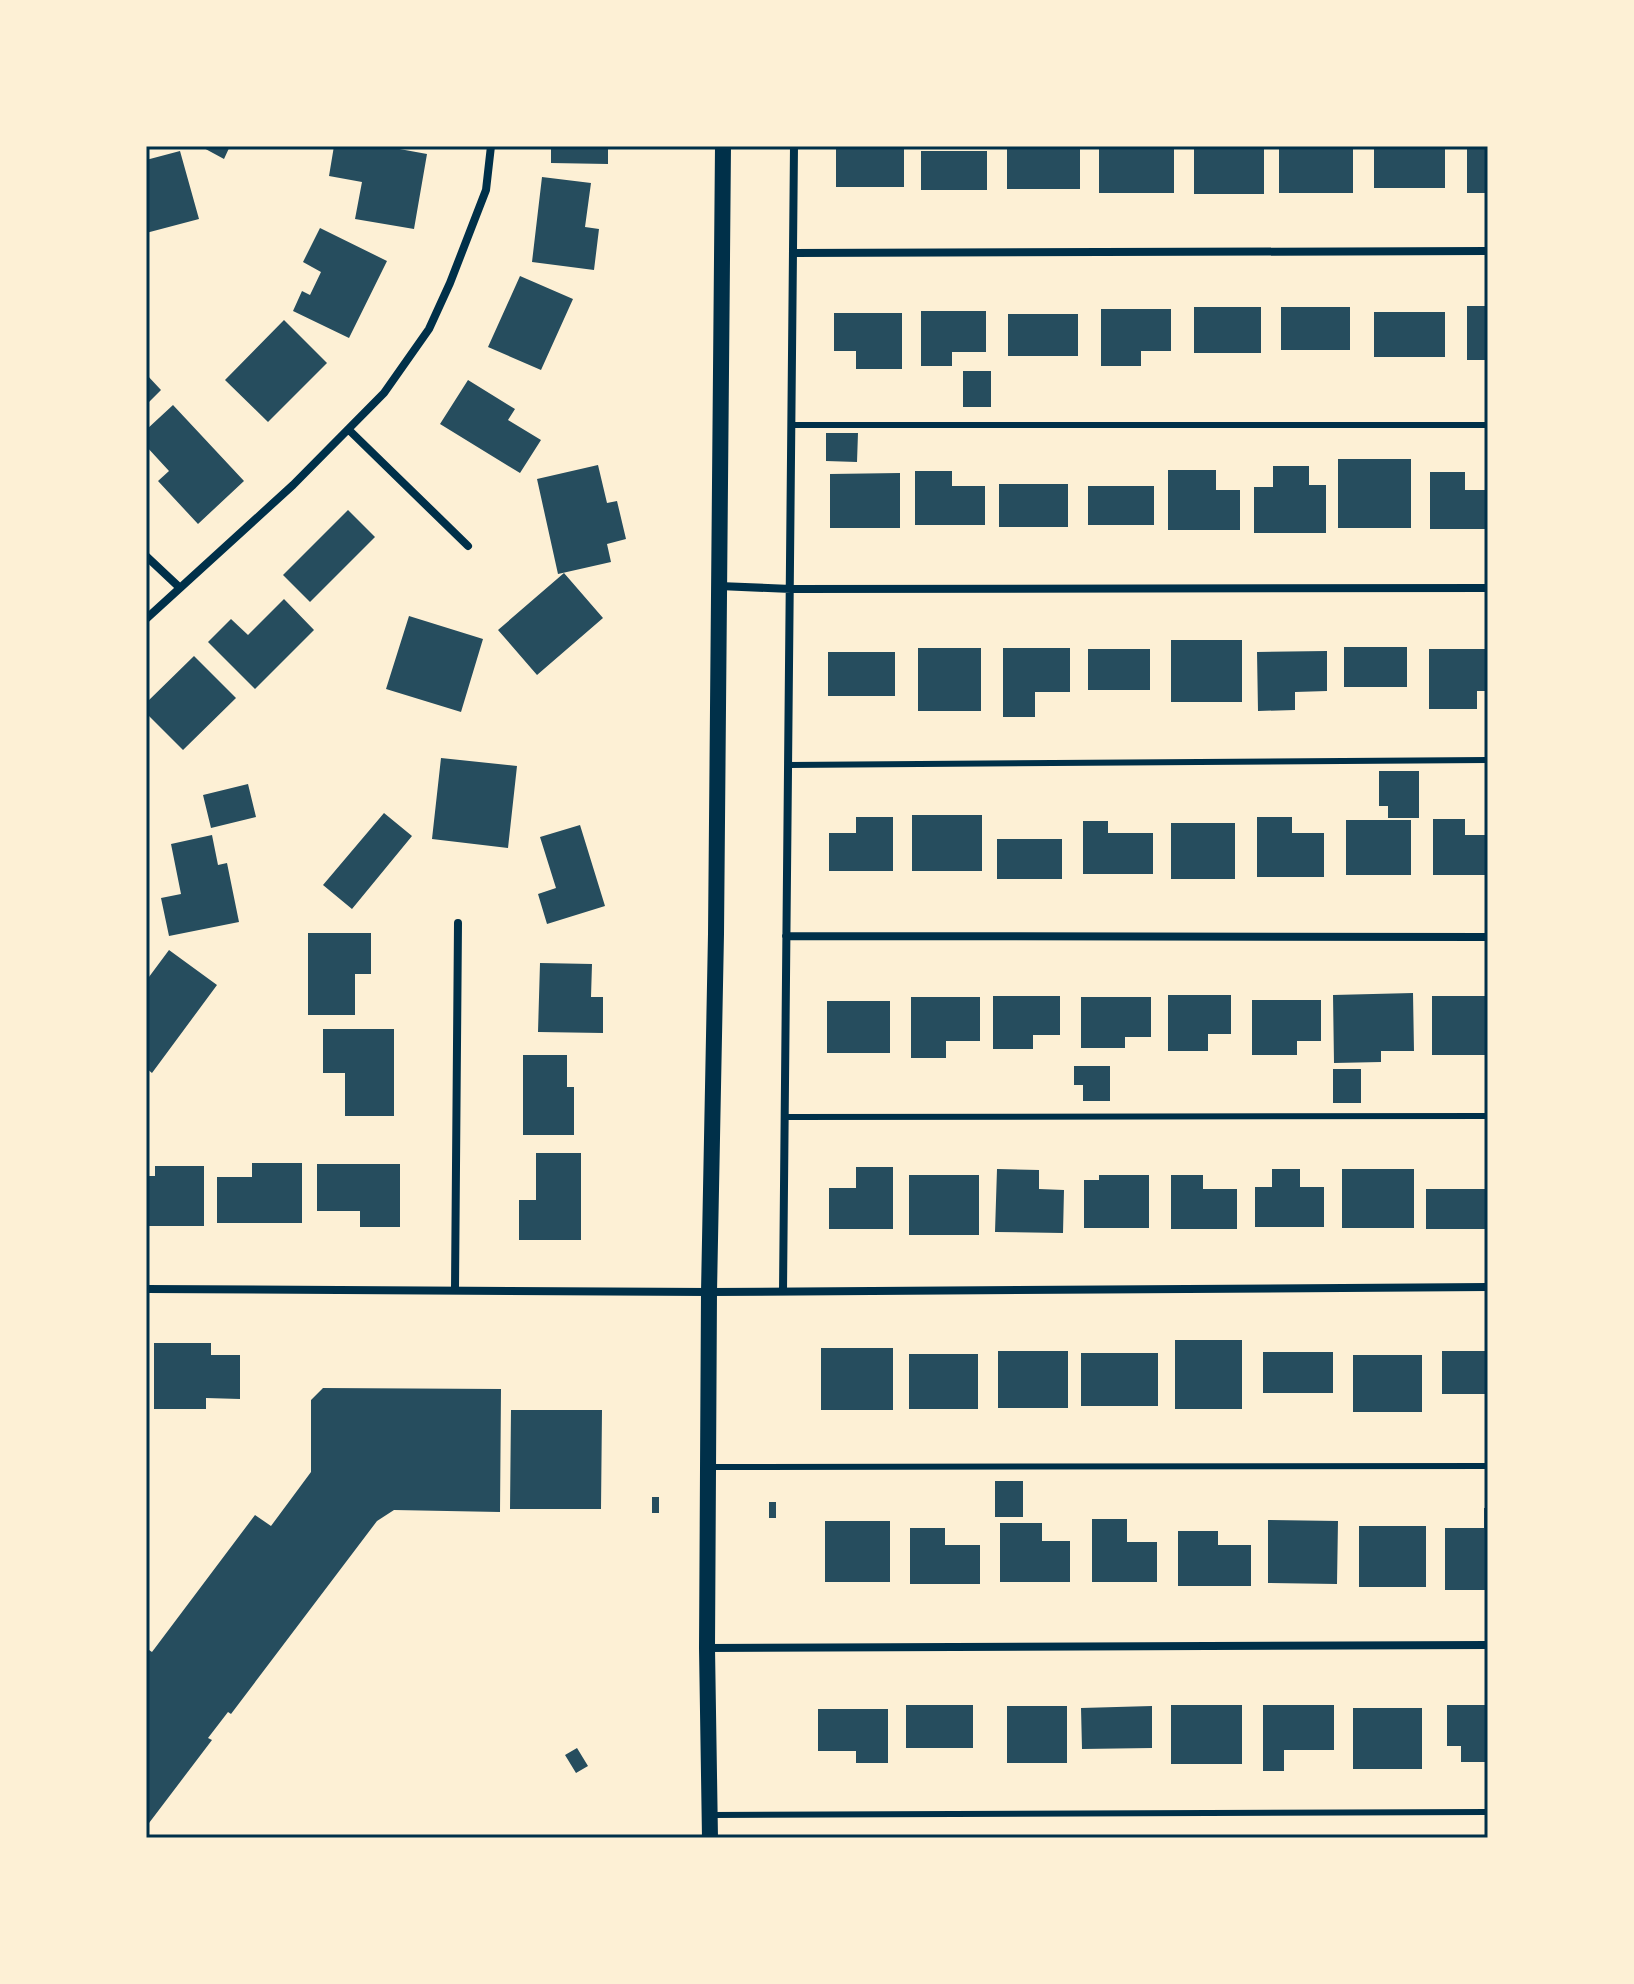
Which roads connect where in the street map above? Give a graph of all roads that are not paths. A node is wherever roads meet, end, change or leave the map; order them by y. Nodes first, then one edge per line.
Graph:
1 (491, 146) edge
2 (723, 146) edge
3 (794, 146) edge
4 (1488, 251) edge
5 (793, 253) junction
6 (791, 425) junction
7 (1488, 425) edge
8 (349, 430) junction
9 (468, 546) dead end
10 (146, 556) edge
11 (719, 586) junction
12 (179, 587) junction
13 (1488, 588) edge
14 (791, 589) junction
15 (146, 619) edge
16 (1488, 760) edge
17 (788, 765) junction
18 (458, 923) dead end
19 (786, 936) junction
20 (1488, 937) edge
21 (1488, 1116) edge
22 (785, 1117) junction
23 (1488, 1287) edge
24 (146, 1289) edge
25 (455, 1289) junction
26 (783, 1291) junction
27 (709, 1292) junction
28 (1488, 1466) edge
29 (709, 1467) junction
30 (1488, 1645) edge
31 (707, 1648) junction
32 (1488, 1812) edge
33 (710, 1815) junction
34 (710, 1838) edge

1 - 8 street
2 - 11 main road
3 - 5 street
4 - 5 street
5 - 6 street
6 - 7 lane
6 - 14 street
8 - 9 street
8 - 12 street
10 - 12 street
11 - 14 street
11 - 27 main road
12 - 15 street
13 - 14 street
14 - 17 street
16 - 17 lane
17 - 19 street
18 - 25 street
19 - 20 street
19 - 22 street
21 - 22 lane
22 - 26 street
23 - 26 street
24 - 25 street
25 - 27 street
26 - 27 street
27 - 29 main road
28 - 29 lane
29 - 31 main road
30 - 31 street
31 - 33 main road
32 - 33 lane
33 - 34 main road

